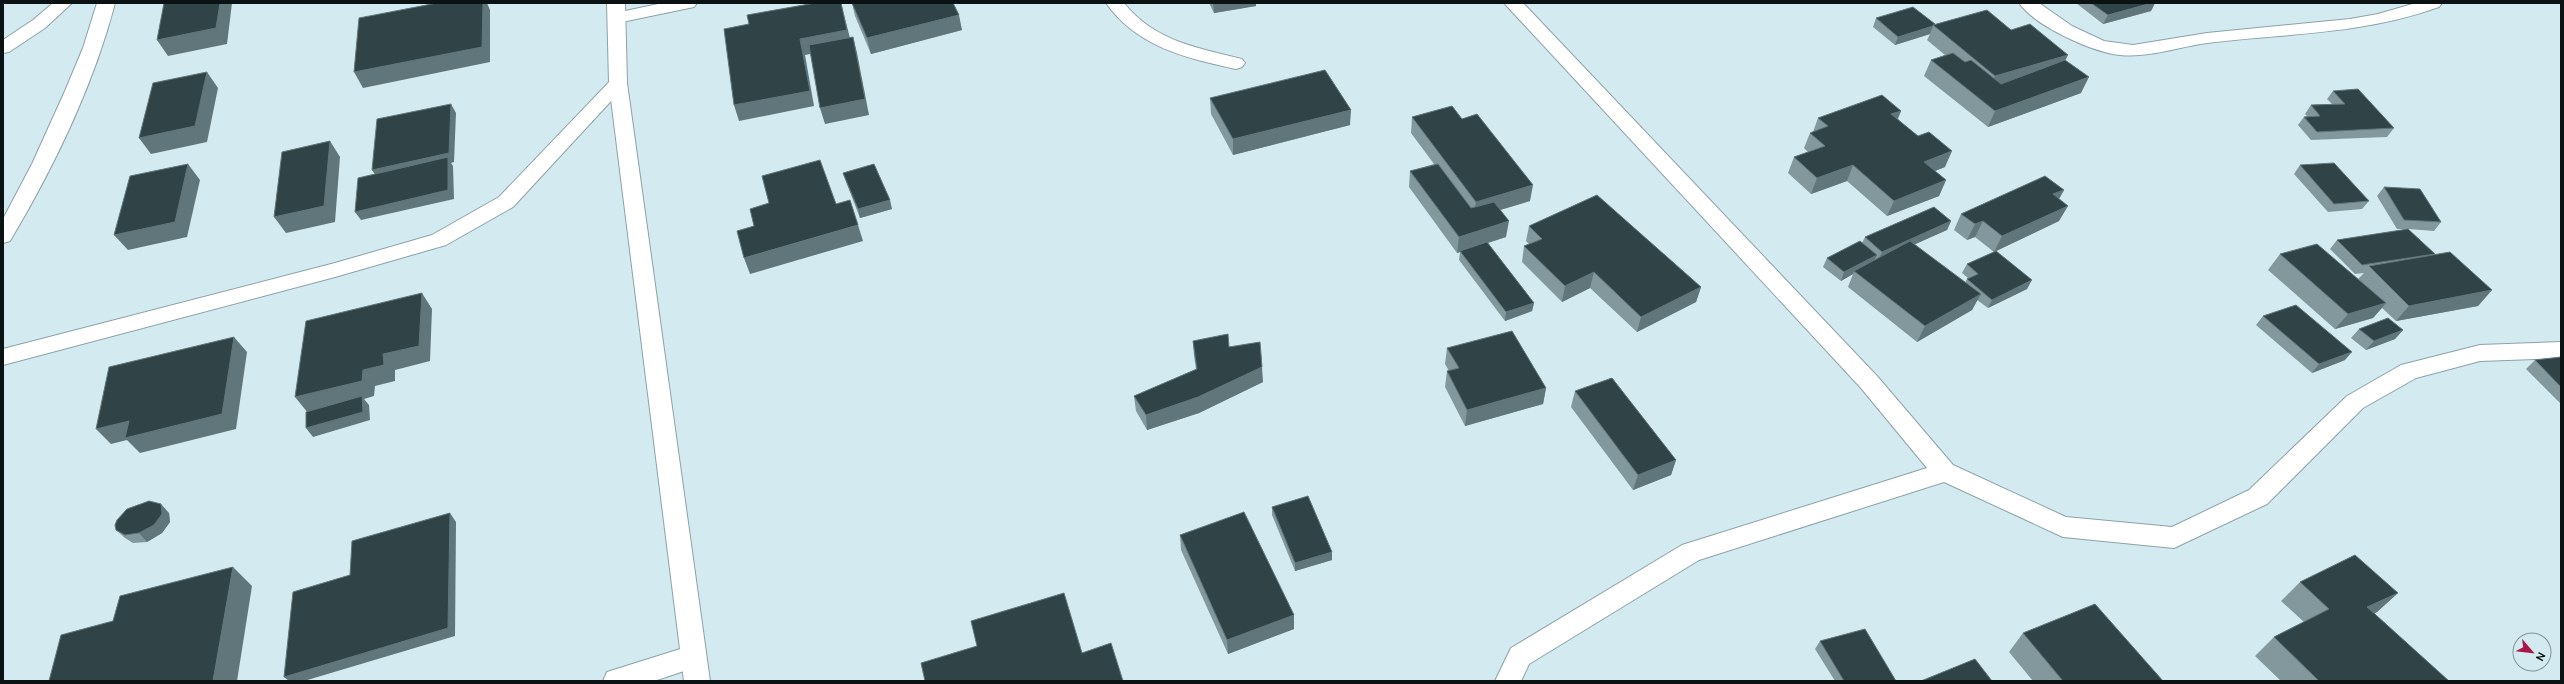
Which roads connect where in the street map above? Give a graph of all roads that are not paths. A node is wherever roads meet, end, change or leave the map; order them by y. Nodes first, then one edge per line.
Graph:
1 (63, 3) edge
2 (106, 3) edge
3 (688, 3) edge
4 (1115, 3) edge
5 (1513, 3) edge
6 (2028, 3) edge
7 (2433, 3) edge
8 (616, 11) edge
9 (3, 48) edge
10 (1236, 63) dead end
11 (618, 83) junction
12 (3, 236) edge
13 (2561, 350) edge
14 (3, 357) edge
15 (1945, 472) junction
16 (695, 669) edge
17 (616, 681) edge
18 (1508, 681) edge

1 - 9 street
2 - 12 street
3 - 8 street
4 - 10 street
5 - 15 street
6 - 7 street
8 - 11 street
11 - 14 street
11 - 16 street
13 - 15 street
15 - 18 street
16 - 17 street

